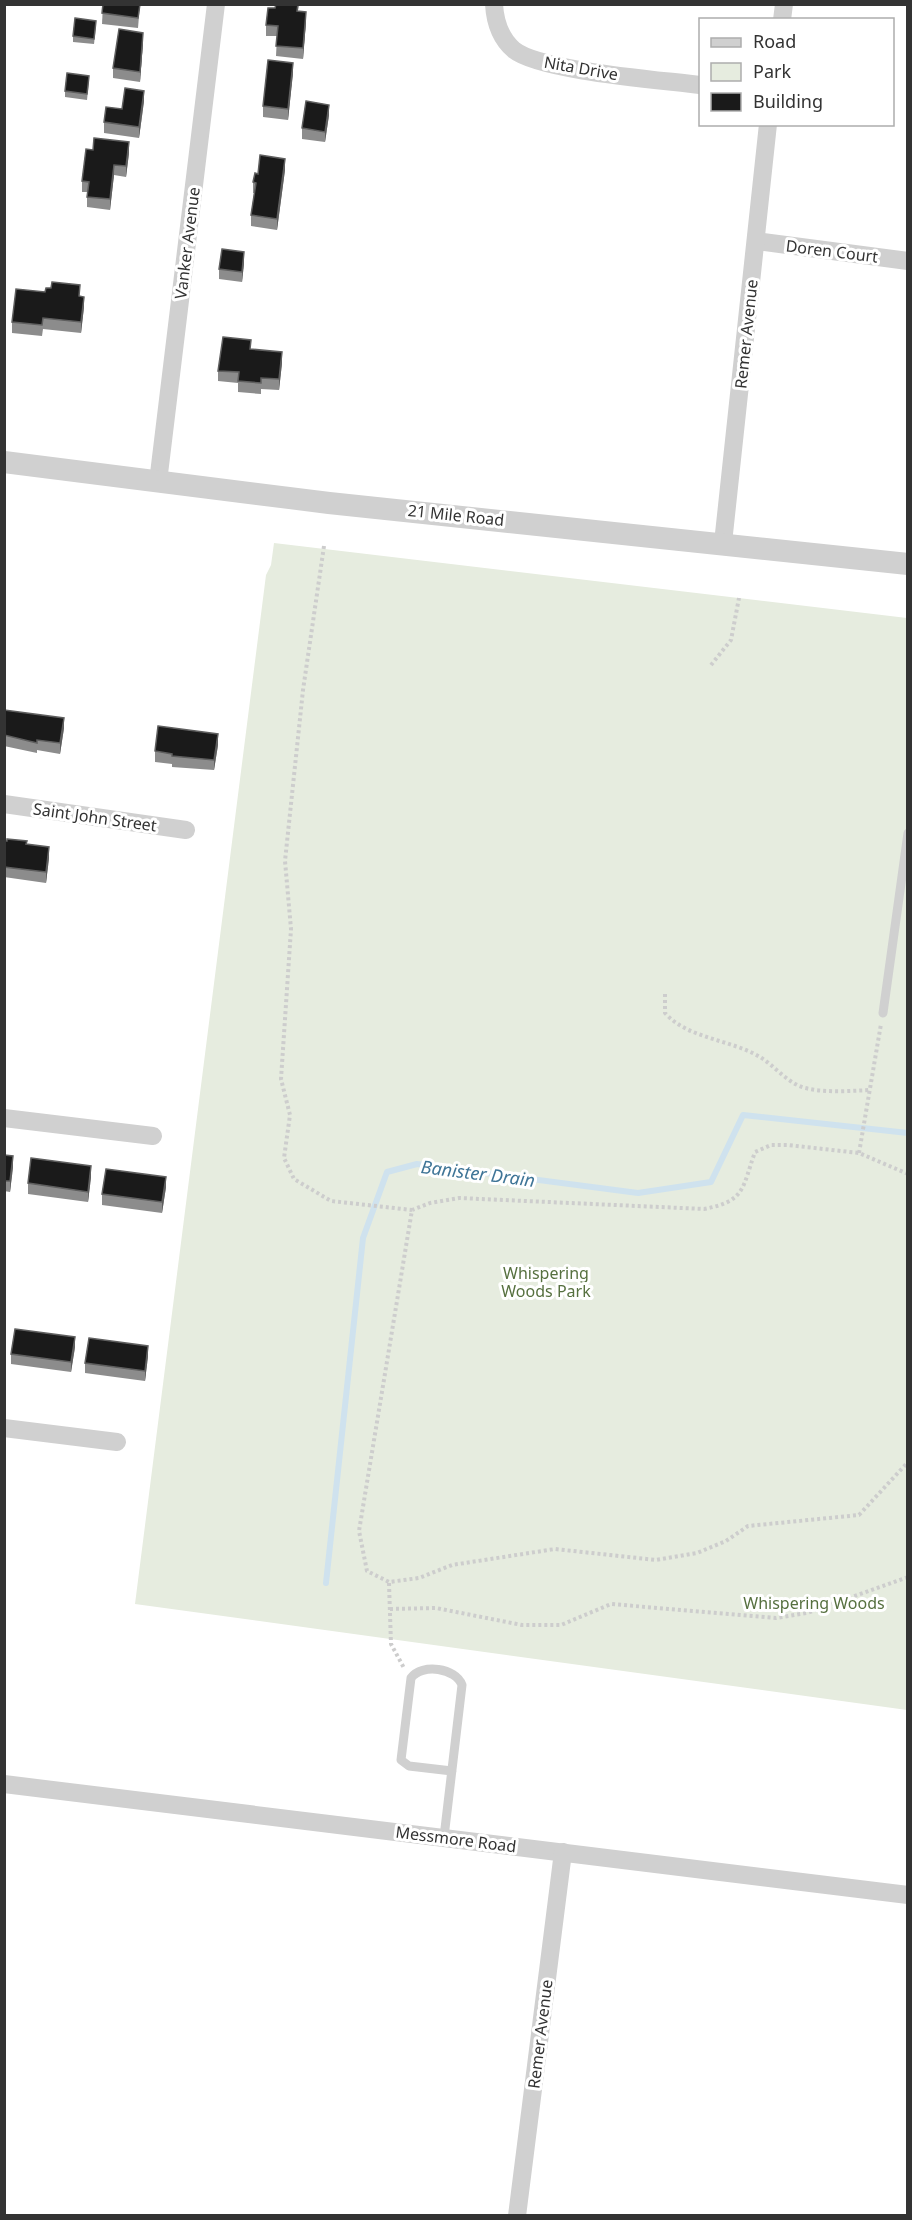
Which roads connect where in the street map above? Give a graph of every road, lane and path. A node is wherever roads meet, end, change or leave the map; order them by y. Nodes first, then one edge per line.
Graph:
1 (216, 4) edge
2 (494, 4) edge
3 (699, 85) edge
4 (768, 126) edge
5 (756, 241) junction
6 (908, 261) edge
7 (4, 462) edge
8 (158, 482) junction
9 (723, 543) junction
10 (324, 546) dead end
11 (908, 564) edge
12 (739, 598) dead end
13 (711, 665) dead end
14 (4, 804) edge
15 (186, 830) dead end
16 (908, 833) edge
17 (665, 994) dead end
18 (883, 1013) joint
19 (870, 1090) junction
20 (4, 1118) edge
21 (153, 1136) dead end
22 (859, 1153) junction
23 (908, 1174) edge
24 (412, 1210) junction
25 (4, 1428) edge
26 (117, 1442) dead end
27 (908, 1462) edge
28 (908, 1576) edge
29 (389, 1582) junction
30 (390, 1609) junction
31 (411, 1678) junction
32 (452, 1771) junction
33 (4, 1784) edge
34 (444, 1838) junction
35 (563, 1852) junction
36 (908, 1895) edge
37 (517, 2216) edge

1 - 8 street, Vanker Avenue
2 - 3 street, Nita Drive
4 - 5 street, Remer Avenue
5 - 6 street, Doren Court
5 - 9 street, Remer Avenue
7 - 8 street, 21 Mile Road
8 - 9 street, 21 Mile Road
9 - 11 street, 21 Mile Road
10 - 24 path
12 - 13 path
14 - 15 street, Saint John Street
16 - 18 lane
17 - 19 path
18 - 19 path
19 - 22 path
20 - 21 street
22 - 23 path
22 - 24 path
24 - 29 path
25 - 26 street
27 - 29 path
28 - 30 path
29 - 30 path
30 - 31 path
31 - 32 lane
31 - 32 lane
32 - 34 lane
33 - 34 street, Messmore Road
34 - 35 street, Messmore Road
35 - 36 street, Messmore Road
35 - 37 street, Remer Avenue

